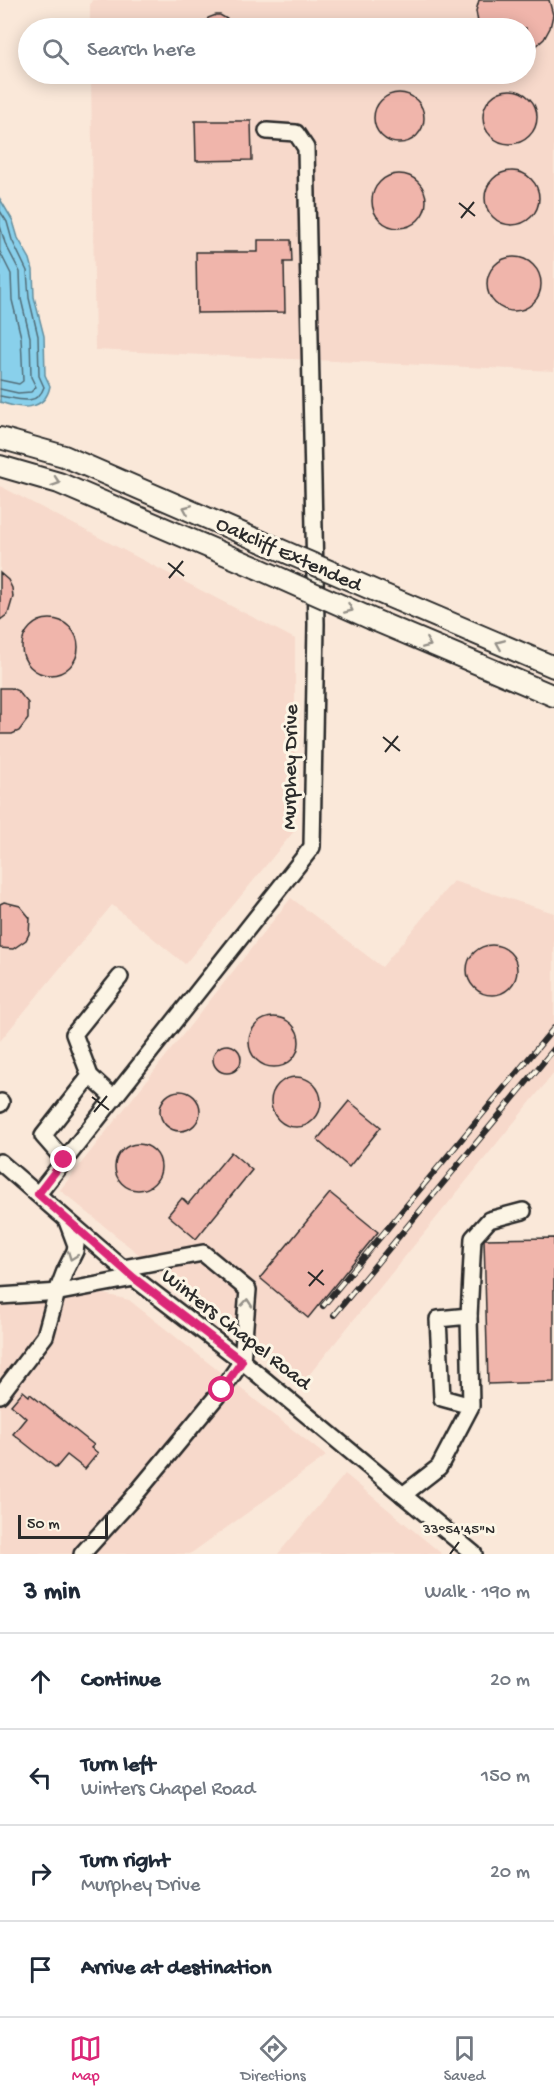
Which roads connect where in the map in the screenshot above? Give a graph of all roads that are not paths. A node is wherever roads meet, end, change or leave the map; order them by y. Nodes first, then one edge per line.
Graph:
1 (267, 131) dead end
2 (0, 438) edge
3 (0, 466) edge
4 (554, 667) edge
5 (554, 696) edge
6 (120, 977) dead end
7 (90, 1076) junction
8 (114, 1098) junction
9 (64, 1160) junction
10 (0, 1162) edge
11 (38, 1194) junction
12 (523, 1211) dead end
13 (66, 1219) junction
14 (128, 1273) junction
15 (57, 1292) junction
16 (0, 1296) edge
17 (469, 1316) junction
18 (242, 1361) junction
19 (0, 1395) edge
20 (471, 1406) junction
21 (403, 1495) junction
22 (82, 1554) edge
23 (474, 1554) edge

1 - 8 street, Murphey Drive
4 -> 2 main road, Oakcliff Extended, bridge
3 -> 5 main road, Oakcliff Extended, bridge
6 - 7 street
7 - 8 street
7 - 9 street
8 - 9 street, Murphey Drive
9 - 11 street, Murphey Drive
10 - 11 street, Winters Chapel Road
11 - 13 street, Winters Chapel Road
12 - 17 street
13 - 14 street, Winters Chapel Road
13 -> 15 street
14 - 15 street
14 - 18 street, Winters Chapel Road
18 -> 14 street
15 - 16 street
15 - 19 street
17 - 20 street
17 - 20 street
18 - 21 street, Winters Chapel Road
18 - 22 street
20 - 21 street
21 - 23 street, Winters Chapel Road

